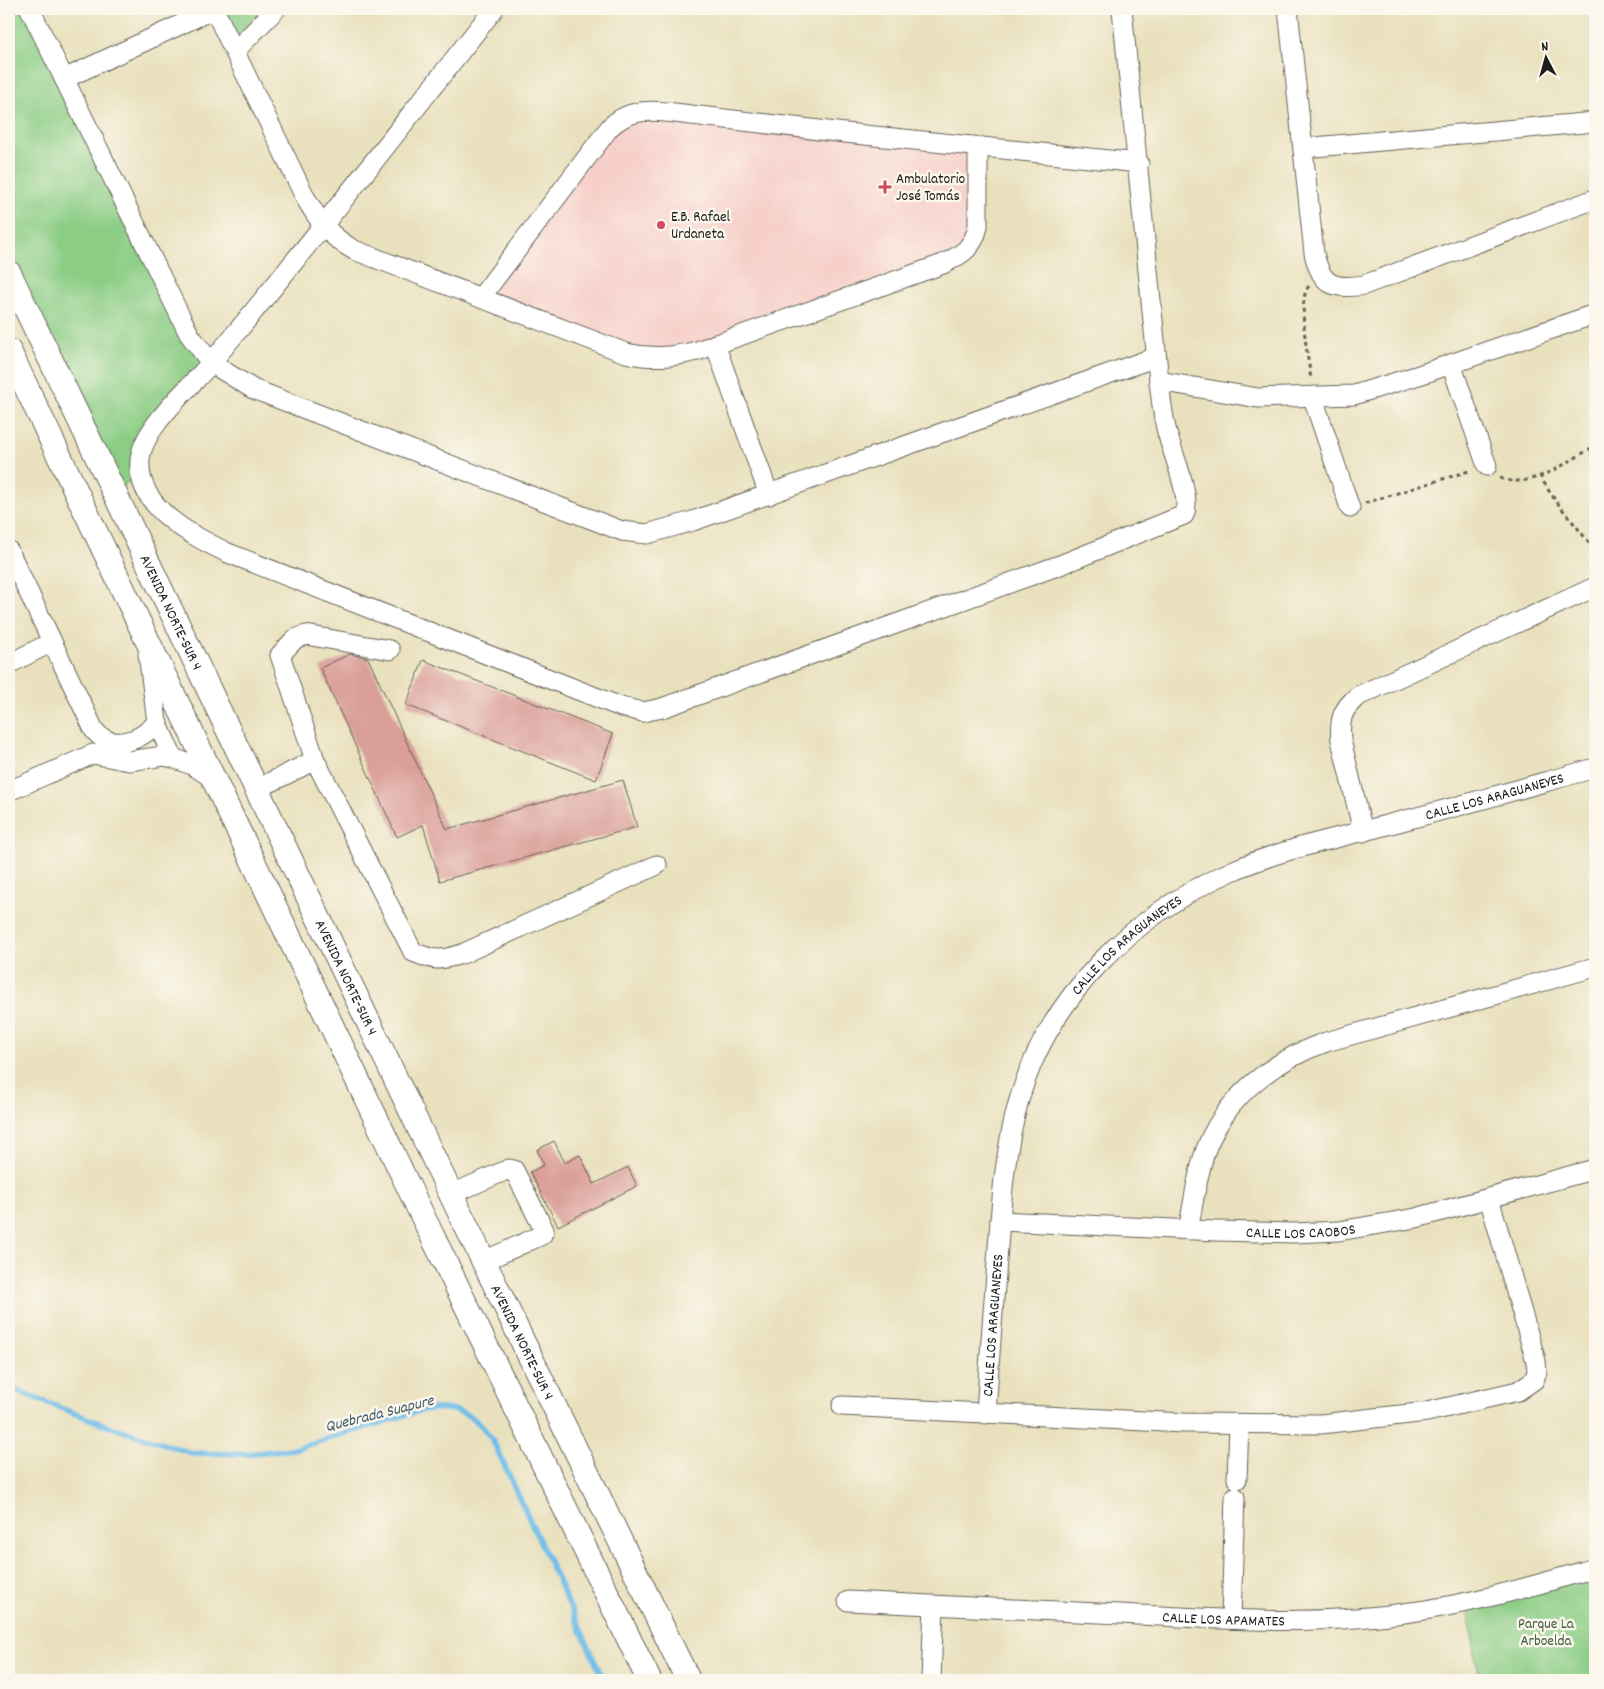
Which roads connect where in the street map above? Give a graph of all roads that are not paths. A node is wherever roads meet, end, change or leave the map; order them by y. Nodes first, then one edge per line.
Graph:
1 (30, 9) edge
2 (214, 9) edge
3 (276, 9) edge
4 (494, 9) edge
5 (1122, 9) edge
6 (1288, 9) edge
7 (235, 51) junction
8 (64, 79) junction
9 (1595, 122) edge
10 (978, 147) junction
11 (1303, 148) junction
12 (1139, 163) junction
13 (1595, 199) edge
14 (322, 225) junction
15 (9, 273) edge
16 (481, 297) junction
17 (1595, 314) edge
18 (716, 344) junction
19 (9, 351) edge
20 (1156, 358) junction
21 (211, 363) junction
22 (1450, 364) junction
23 (1159, 381) junction
24 (1313, 398) junction
25 (1487, 466) road end
26 (140, 470) junction
27 (116, 494) junction
28 (769, 495) junction
29 (1350, 508) road end
30 (9, 551) edge
31 (1595, 587) edge
32 (145, 635) junction
33 (52, 642) junction
34 (390, 650) dead end
35 (9, 664) edge
36 (157, 722) junction
37 (123, 743) junction
38 (173, 758) junction
39 (315, 760) junction
40 (129, 761) junction
41 (1595, 768) edge
42 (214, 779) junction
43 (257, 789) junction
44 (9, 791) edge
45 (1363, 832) junction
46 (657, 865) dead end
47 (1595, 967) edge
48 (1595, 1169) edge
49 (452, 1194) junction
50 (1489, 1198) junction
51 (1000, 1221) junction
52 (1188, 1230) junction
53 (484, 1261) junction
54 (842, 1406) dead end
55 (986, 1414) junction
56 (1239, 1425) junction
57 (1595, 1568) edge
58 (848, 1601) dead end
59 (934, 1605) junction
60 (1231, 1619) junction
61 (649, 1680) edge
62 (688, 1680) edge
63 (931, 1680) edge

1 - 8 street
2 - 7 street
2 - 8 street
3 - 7 street
4 - 14 street
5 - 12 street
6 - 11 street
7 - 14 street
8 - 21 street
9 - 11 street
10 - 12 street
10 - 16 street
10 - 18 street
11 - 13 street
12 - 20 street
14 - 16 street
14 - 21 street
15 - 27 main road, AVENIDA NORTE-SUR 4
16 - 18 street
17 - 22 street
18 - 28 street
19 - 32 main road
20 - 23 street
20 - 28 street
21 - 26 street
21 - 28 street
22 - 24 street
22 - 25 street
23 - 24 street
23 - 26 street
24 - 29 street
26 - 27 street
27 - 43 main road, AVENIDA NORTE-SUR 4
30 - 33 street
31 - 45 street
32 - 36 street
32 - 42 main road
33 - 35 street
33 - 37 street
34 - 39 street
36 - 37 street
36 - 38 street
37 - 40 street
38 - 40 street
38 - 42 street
39 - 43 street
39 - 46 street
40 - 44 street
41 - 45 street, CALLE LOS ARAGUANEYES
42 - 61 main road
43 - 49 main road, AVENIDA NORTE-SUR 4
45 - 51 street, CALLE LOS ARAGUANEYES
47 - 52 street
48 - 50 street, CALLE LOS CAOBOS
49 - 53 main road, AVENIDA NORTE-SUR 4
49 - 53 street
50 - 52 street, CALLE LOS CAOBOS
50 - 56 street
51 - 52 street, CALLE LOS CAOBOS
51 - 55 street, CALLE LOS ARAGUANEYES
53 - 62 main road, AVENIDA NORTE-SUR 4
54 - 55 street
55 - 56 street
56 - 60 street
57 - 60 street, CALLE LOS APAMATES
58 - 59 street, CALLE LOS APAMATES
59 - 60 street, CALLE LOS APAMATES
59 - 63 street

